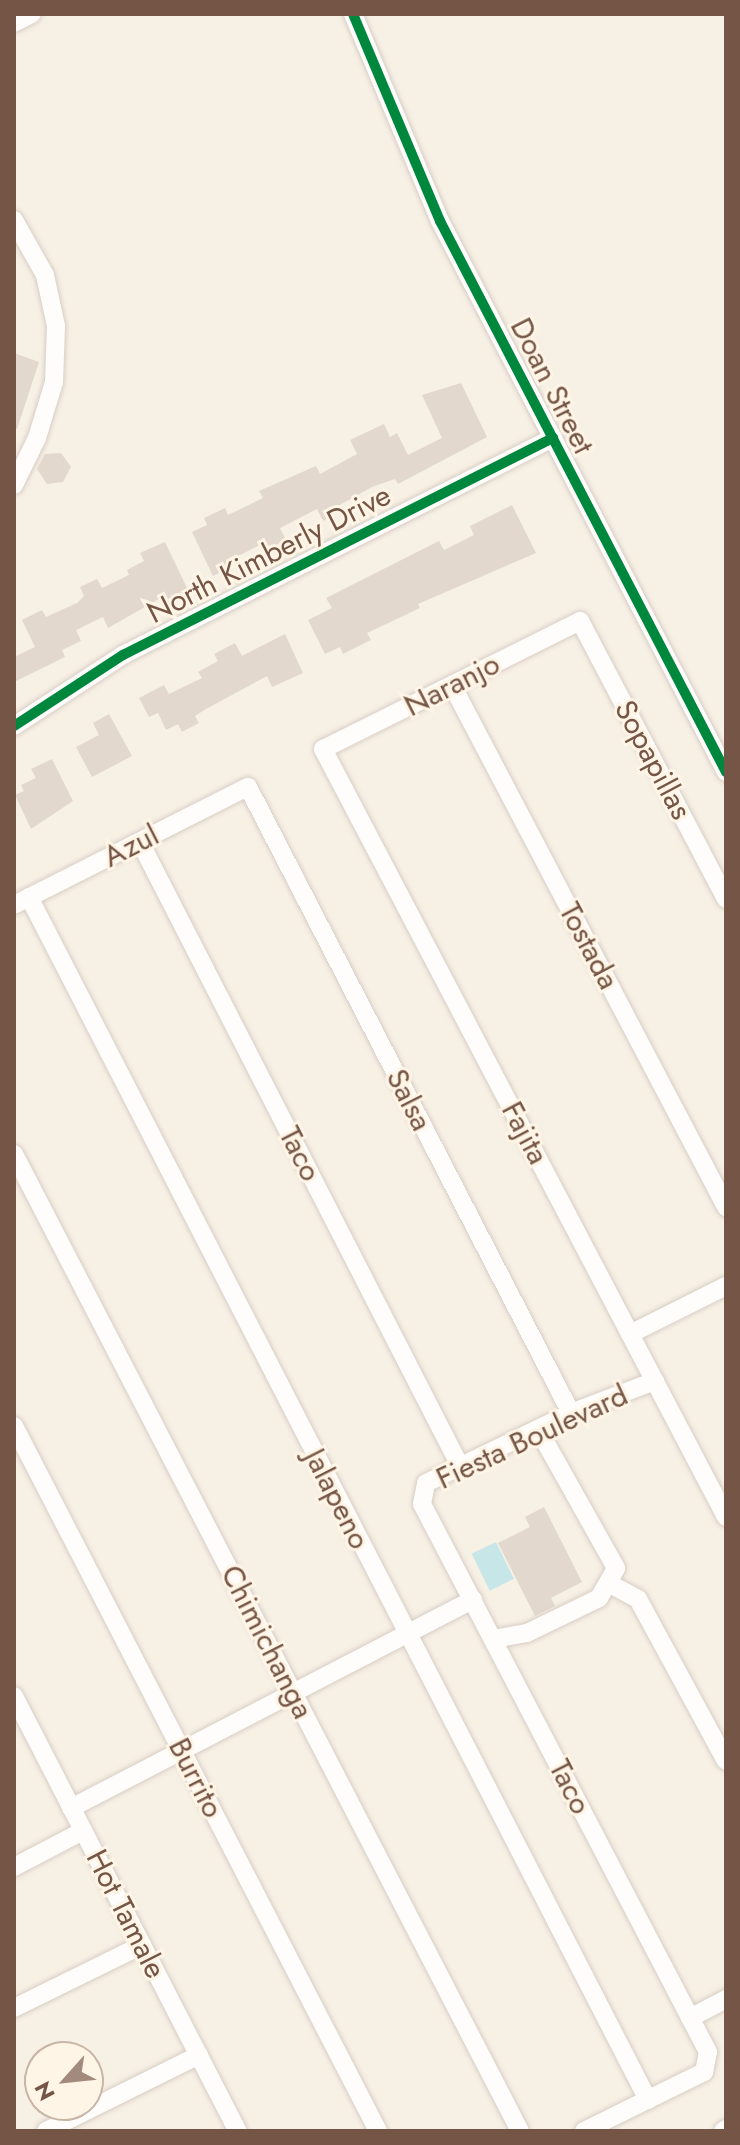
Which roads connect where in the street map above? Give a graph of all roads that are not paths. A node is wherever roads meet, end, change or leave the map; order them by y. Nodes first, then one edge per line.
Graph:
1 (32, 14) edge
2 (353, 14) edge
3 (14, 23) edge
4 (14, 220) edge
5 (553, 438) junction
6 (14, 485) edge
7 (580, 621) joint
8 (452, 685) junction
9 (14, 726) edge
10 (323, 749) joint
11 (726, 772) edge
12 (248, 787) joint
13 (140, 842) junction
14 (726, 899) edge
15 (22, 901) edge
16 (14, 1154) edge
17 (726, 1207) edge
18 (726, 1286) edge
19 (630, 1334) junction
20 (655, 1381) junction
21 (571, 1413) junction
22 (14, 1426) edge
23 (538, 1429) junction
24 (460, 1466) junction
25 (422, 1504) joint
26 (726, 1517) edge
27 (608, 1583) junction
28 (473, 1600) junction
29 (406, 1635) junction
30 (493, 1639) junction
31 (294, 1693) junction
32 (14, 1696) edge
33 (182, 1751) junction
34 (726, 1761) edge
35 (71, 1808) junction
36 (83, 1831) junction
37 (14, 1867) edge
38 (142, 1945) junction
39 (726, 1999) edge
40 (14, 2008) edge
41 (690, 2018) junction
42 (199, 2055) junction
43 (648, 2100) junction
44 (46, 2131) edge
45 (238, 2131) edge
46 (378, 2131) edge
47 (520, 2131) edge
48 (584, 2131) edge

1 - 3 street
2 - 5 street, Doan Street
4 - 6 street
5 - 9 street, North Kimberly Drive
5 - 11 street, Doan Street
7 - 8 street, Naranjo
7 - 14 street, Sopapillas
8 - 10 street, Naranjo
8 - 17 street, Tostada
10 - 19 street, Fajita
12 - 13 street, Azul
12 - 21 street, Salsa
13 - 15 street, Azul
13 - 24 street, Taco
15 - 29 street, Jalapeno
16 - 31 street, Chimichanga
18 - 19 street, Fiesta Boulevard
19 - 20 street, Fajita
20 - 21 street, Fiesta Boulevard
20 - 26 street, Fajita
21 - 23 street, Fiesta Boulevard
22 - 33 street, Burrito
23 - 24 street, Fiesta Boulevard
23 - 27 street
24 - 25 street, Fiesta Boulevard
25 - 28 street, Taco
27 - 30 street
27 - 34 street
28 - 29 street
28 - 30 street, Taco
29 - 31 street
29 - 43 street, Jalapeno
30 - 41 street, Taco
31 - 33 street
31 - 47 street, Chimichanga
32 - 35 street, Hot Tamale
33 - 35 street
33 - 46 street, Burrito
35 - 36 street, Hot Tamale
36 - 37 street
36 - 38 street, Hot Tamale
38 - 40 street
38 - 42 street, Hot Tamale
39 - 41 street
41 - 43 street, Taco
42 - 44 street
42 - 45 street, Hot Tamale
43 - 48 street

